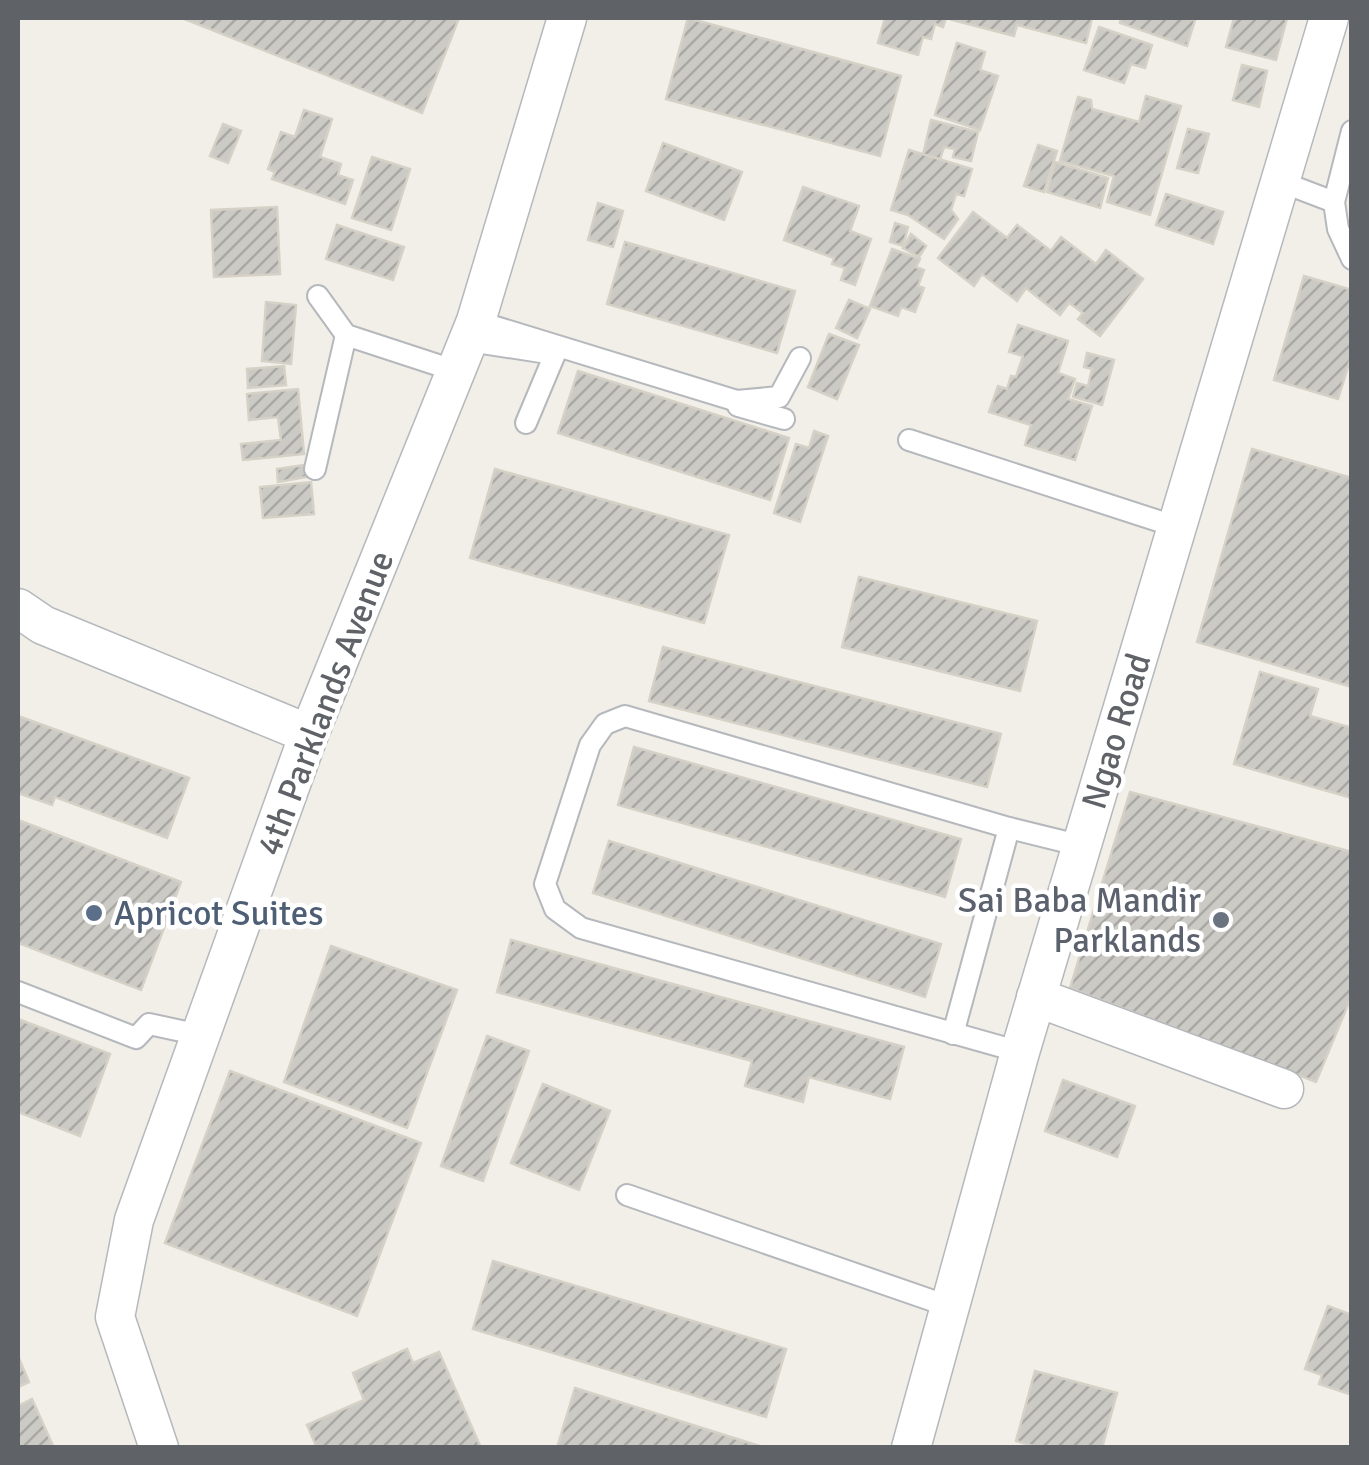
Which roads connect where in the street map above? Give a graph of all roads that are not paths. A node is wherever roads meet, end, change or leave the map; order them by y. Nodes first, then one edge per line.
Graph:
1 (567, 18) edge
2 (1329, 18) edge
3 (1352, 131) edge
4 (1278, 181) junction
5 (1334, 202) junction
6 (1352, 259) edge
7 (318, 296) dead end
8 (346, 336) junction
9 (467, 344) junction
10 (555, 354) junction
11 (800, 358) dead end
12 (784, 419) dead end
13 (526, 424) dead end
14 (909, 440) dead end
15 (315, 469) dead end
16 (1177, 527) junction
17 (18, 608) edge
18 (309, 734) junction
19 (1009, 828) junction
20 (1082, 846) junction
21 (18, 992) edge
22 (1036, 997) junction
23 (953, 1034) junction
24 (200, 1035) junction
25 (1020, 1052) junction
26 (1284, 1089) dead end
27 (627, 1195) dead end
28 (948, 1306) junction
29 (160, 1448) edge
30 (910, 1448) edge

1 - 9 street, 4th Parklands Avenue
2 - 4 street, Ngao Road
3 - 5 lane
4 - 5 lane
4 - 16 street, Ngao Road
5 - 6 lane
7 - 8 lane
8 - 9 lane
8 - 15 lane
9 - 10 lane
9 - 11 lane
9 - 18 street, 4th Parklands Avenue
10 - 12 lane
10 - 13 lane
14 - 16 lane
16 - 20 street, Ngao Road
17 - 18 street
18 - 24 street, 4th Parklands Avenue
19 - 20 lane
19 - 23 lane
19 - 23 lane
20 - 22 street, Ngao Road
21 - 24 lane
22 - 25 street, Ngao Road
22 - 26 street
23 - 25 lane
24 - 29 street, 4th Parklands Avenue
25 - 28 street, Ngao Road
27 - 28 lane
28 - 30 street, Ngao Road

